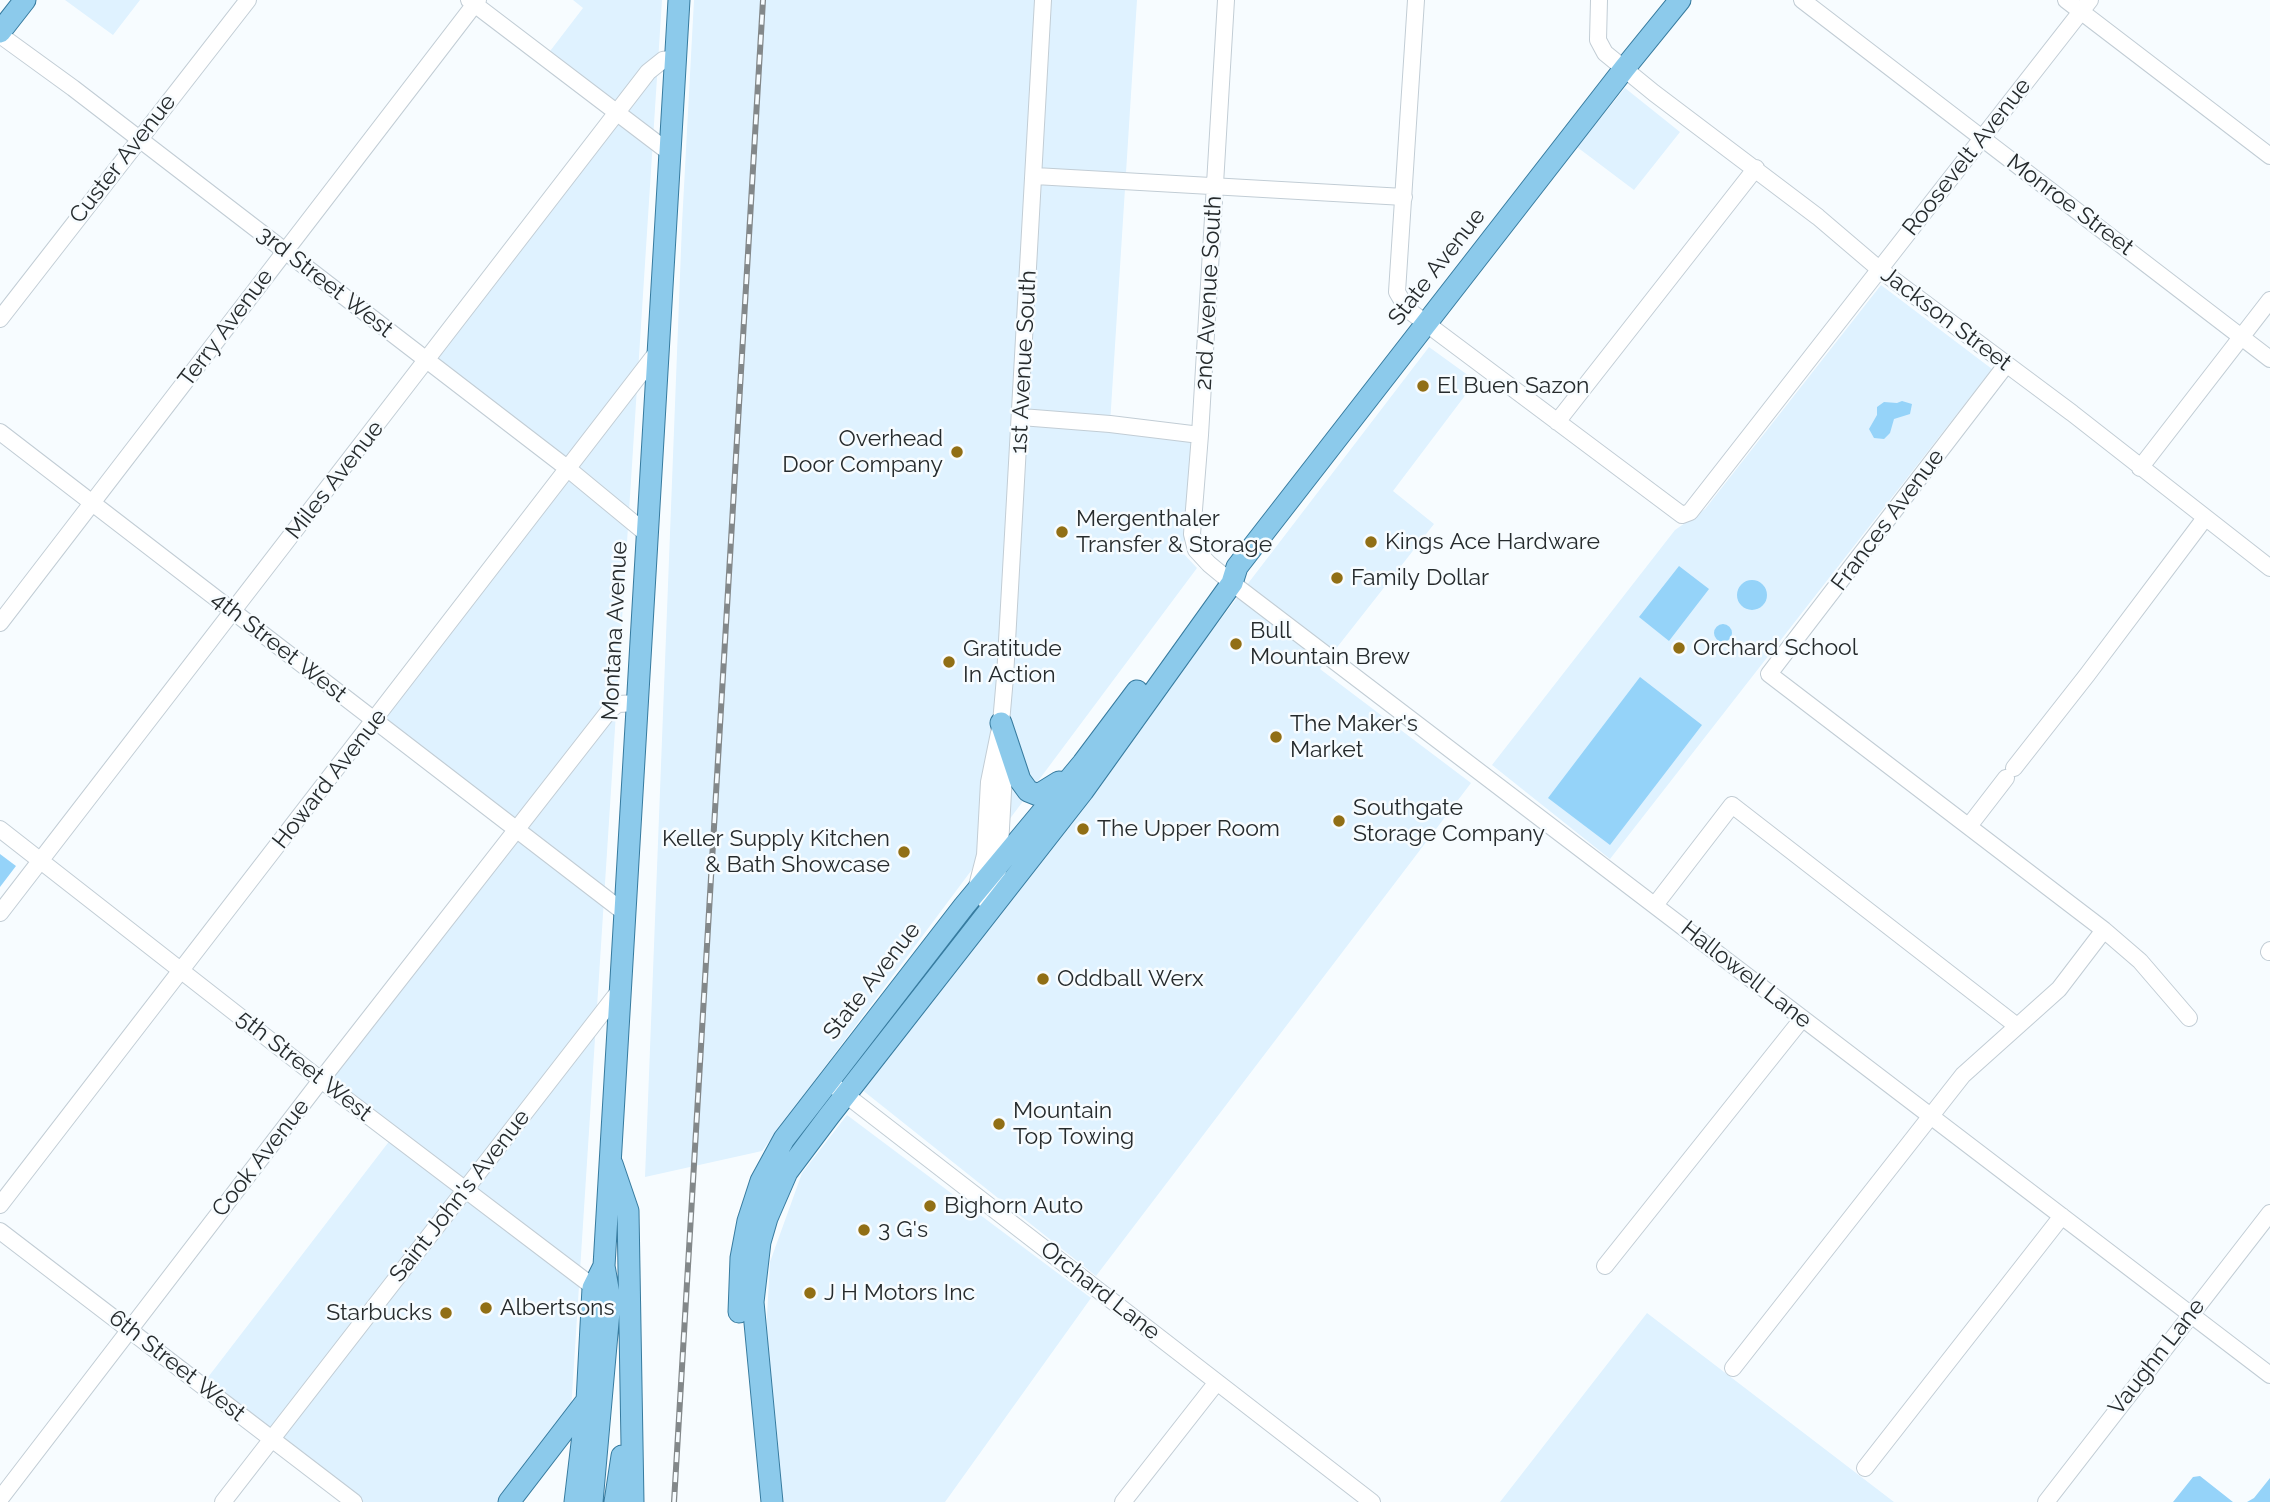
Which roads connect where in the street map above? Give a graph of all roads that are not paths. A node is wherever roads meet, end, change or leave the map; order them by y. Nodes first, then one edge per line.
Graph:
1 (25, 0) edge
2 (248, 0) edge
3 (679, 0) edge
4 (1043, 0) edge
5 (1226, 0) edge
6 (1416, 0) edge
7 (1599, 0) edge
8 (1680, 0) edge
9 (1802, 0) edge
10 (2066, 0) edge
11 (474, 2) edge
12 (2085, 6) edge
13 (0, 34) edge
14 (676, 58) junction
15 (1624, 69) junction
16 (616, 113) junction
17 (1981, 137) junction
18 (139, 138) junction
19 (670, 153) junction
20 (2270, 156) edge
21 (1756, 168) junction
22 (1035, 176) junction
23 (1215, 188) junction
24 (1404, 197) junction
25 (284, 251) junction
26 (1879, 269) junction
27 (2270, 300) edge
28 (0, 319) edge
29 (1426, 324) junction
30 (2242, 337) junction
31 (658, 351) junction
32 (2270, 359) edge
33 (428, 361) junction
34 (2006, 365) junction
35 (1021, 417) junction
36 (1557, 422) junction
37 (0, 432) edge
38 (1200, 435) junction
39 (567, 468) junction
40 (2140, 468) junction
41 (92, 503) junction
42 (2205, 518) junction
43 (647, 534) junction
44 (2270, 568) edge
45 (1230, 575) junction
46 (233, 611) junction
47 (0, 623) edge
48 (638, 703) junction
49 (375, 720) junction
50 (1001, 723) junction
51 (1083, 763) junction
52 (1969, 826) junction
53 (0, 829) edge
54 (517, 829) junction
55 (40, 861) junction
56 (999, 864) junction
57 (971, 898) junction
58 (1655, 905) junction
59 (0, 913) edge
60 (625, 913) junction
61 (2104, 930) junction
62 (181, 971) junction
63 (620, 990) junction
64 (915, 1006) junction
65 (2189, 1018) dead end
66 (1802, 1019) junction
67 (2017, 1026) junction
68 (321, 1080) junction
69 (828, 1081) junction
70 (846, 1094) junction
71 (1932, 1117) junction
72 (610, 1150) junction
73 (464, 1189) junction
74 (0, 1205) edge
75 (2270, 1213) edge
76 (2062, 1216) junction
77 (0, 1231) edge
78 (1605, 1266) dead end
79 (602, 1294) junction
80 (2190, 1314) junction
81 (129, 1329) junction
82 (1733, 1368) dead end
83 (2270, 1375) edge
84 (1217, 1382) junction
85 (630, 1400) junction
86 (587, 1401) junction
87 (272, 1439) junction
88 (1865, 1468) dead end
89 (0, 1499) edge
90 (223, 1502) edge
91 (354, 1502) edge
92 (509, 1502) edge
93 (575, 1502) edge
94 (592, 1502) edge
95 (615, 1502) edge
96 (633, 1502) edge
97 (759, 1502) edge
98 (772, 1502) edge
99 (1124, 1502) edge
100 (1372, 1502) edge
101 (2046, 1502) edge

1 - 13 main road
2 - 18 street, Custer Avenue
3 - 14 main road, Montana Avenue
4 - 22 street, 1st Avenue South
5 - 23 street, 2nd Avenue South
6 - 24 street
7 - 15 street, Jackson Street
8 - 15 main road, State Avenue
9 - 17 street, Monroe Street
10 - 12 street
11 - 16 street
11 - 25 street, Terry Avenue
12 - 17 street, Roosevelt Avenue
12 - 20 street
13 - 18 street, 3rd Street West
14 - 16 street, Miles Avenue
14 - 19 main road, Montana Avenue
15 - 21 street, Jackson Street
15 - 29 main road, State Avenue
16 - 19 street
16 - 33 street, Miles Avenue
17 - 26 street, Roosevelt Avenue
17 - 30 street, Monroe Street
18 - 25 street, 3rd Street West
18 - 28 street, Custer Avenue
19 - 31 main road, Montana Avenue
21 - 26 street, Jackson Street
21 - 36 street
22 - 23 street
22 - 35 street, 1st Avenue South
23 - 24 street
23 - 38 street, 2nd Avenue South
24 - 29 street
25 - 33 street, 3rd Street West
25 - 41 street, Terry Avenue
26 - 34 street, Jackson Street
26 - 36 street, Roosevelt Avenue
27 - 30 street
29 - 36 street
29 - 45 main road, State Avenue
30 - 32 street, Monroe Street
30 - 40 street
31 - 39 street, Howard Avenue
31 - 43 main road, Montana Avenue
33 - 39 street, 3rd Street West
33 - 46 street, Miles Avenue
34 - 40 street, Jackson Street
34 - 52 street, Frances Avenue
35 - 38 street
35 - 50 street, 1st Avenue South
37 - 41 street, 4th Street West
38 - 45 street, 2nd Avenue South
39 - 43 street, 3rd Street West
39 - 49 street, Howard Avenue
40 - 42 street, Jackson Street
41 - 46 street, 4th Street West
41 - 47 street, Terry Avenue
42 - 44 street, Jackson Street
42 - 52 street
43 - 48 main road, Montana Avenue
45 - 51 main road, State Avenue
45 - 58 street, Hallowell Lane
45 - 64 main road, State Avenue
46 - 49 street, 4th Street West
46 - 55 street, Miles Avenue
48 - 54 street, Cook Avenue
48 - 60 main road, Montana Avenue
49 - 54 street, 4th Street West
49 - 62 street, Howard Avenue
50 - 51 main road
50 - 56 street, 1st Avenue South
50 - 57 street, 1st Avenue South
51 - 56 main road, State Avenue
52 - 61 street
53 - 55 street, 5th Street West
54 - 60 street, 4th Street West
54 - 68 street, Cook Avenue
55 - 59 street, Miles Avenue
55 - 62 street, 5th Street West
56 - 57 main road, State Avenue
56 - 64 street, 1st Avenue South
57 - 69 main road, State Avenue
58 - 66 street, Hallowell Lane
58 - 67 street
60 - 63 main road, Montana Avenue
61 - 65 street
61 - 67 street
62 - 68 street, 5th Street West
62 - 74 street, Howard Avenue
63 - 72 main road, Montana Avenue
63 - 73 street, Saint John's Avenue
64 - 70 main road, State Avenue
66 - 71 street, Hallowell Lane
66 - 78 street
67 - 71 street
68 - 73 street, 5th Street West
68 - 81 street, Cook Avenue
69 - 70 street, Orchard Lane
69 - 97 main road, State Avenue
70 - 84 street, Orchard Lane
70 - 98 main road, State Avenue
71 - 76 street, Hallowell Lane
71 - 82 street
72 - 79 main road, Montana Avenue
72 - 85 main road
73 - 79 street, 5th Street West
73 - 87 street, Saint John's Avenue
75 - 80 street, Vaughn Lane
76 - 80 street, Hallowell Lane
76 - 88 street
77 - 81 street, 6th Street West
79 - 86 main road, Montana Avenue
79 - 94 main road, Montana Avenue
80 - 83 street, Hallowell Lane
80 - 101 street, Vaughn Lane
81 - 87 street, 6th Street West
81 - 89 street, Cook Avenue
84 - 99 street
84 - 100 street, Orchard Lane
85 - 95 main road
85 - 96 main road
86 - 92 main road
86 - 93 main road, Montana Avenue
87 - 90 street, Saint John's Avenue
87 - 91 street, 6th Street West

